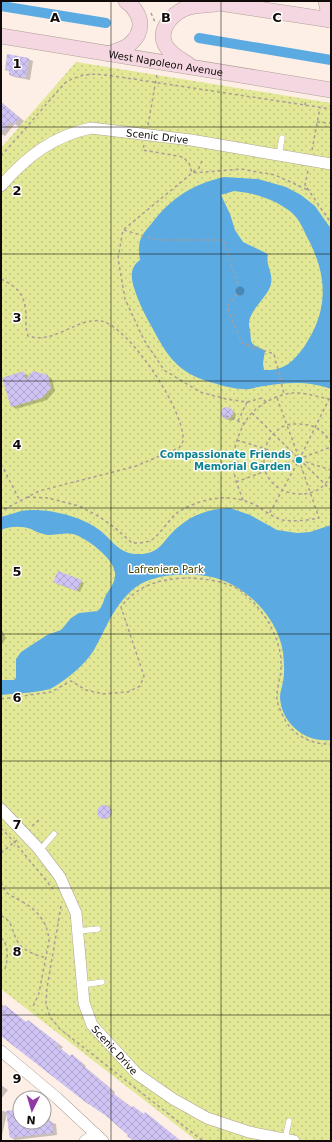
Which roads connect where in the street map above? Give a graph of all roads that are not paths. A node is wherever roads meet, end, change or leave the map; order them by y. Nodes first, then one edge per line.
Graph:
1 (126, 1) edge
2 (326, 1) edge
3 (212, 2) edge
4 (331, 20) edge
5 (1, 36) edge
6 (109, 54) junction
7 (193, 67) junction
8 (331, 90) edge
9 (282, 138) dead end
10 (279, 155) junction
11 (331, 164) edge
12 (1, 186) edge
13 (1, 809) edge
14 (54, 834) dead end
15 (40, 850) junction
16 (98, 929) dead end
17 (78, 931) junction
18 (102, 982) dead end
19 (82, 984) junction
20 (1, 1051) edge
21 (289, 1121) dead end
22 (100, 1138) edge
23 (290, 1140) edge
24 (85, 1141) edge

1 - 6 main road
2 - 4 main road
3 - 4 main road
3 - 7 main road
5 - 6 main road, West Napoleon Avenue
6 - 7 main road, West Napoleon Avenue
7 - 8 main road, West Napoleon Avenue
9 - 10 lane
10 - 11 street, Scenic Drive
10 - 12 street, Scenic Drive
13 - 15 street, Scenic Drive
14 - 15 lane
15 - 17 street, Scenic Drive
16 - 17 lane
17 - 19 street, Scenic Drive
18 - 19 lane
19 - 23 street, Scenic Drive
20 - 22 street
21 - 23 lane
22 - 24 street

